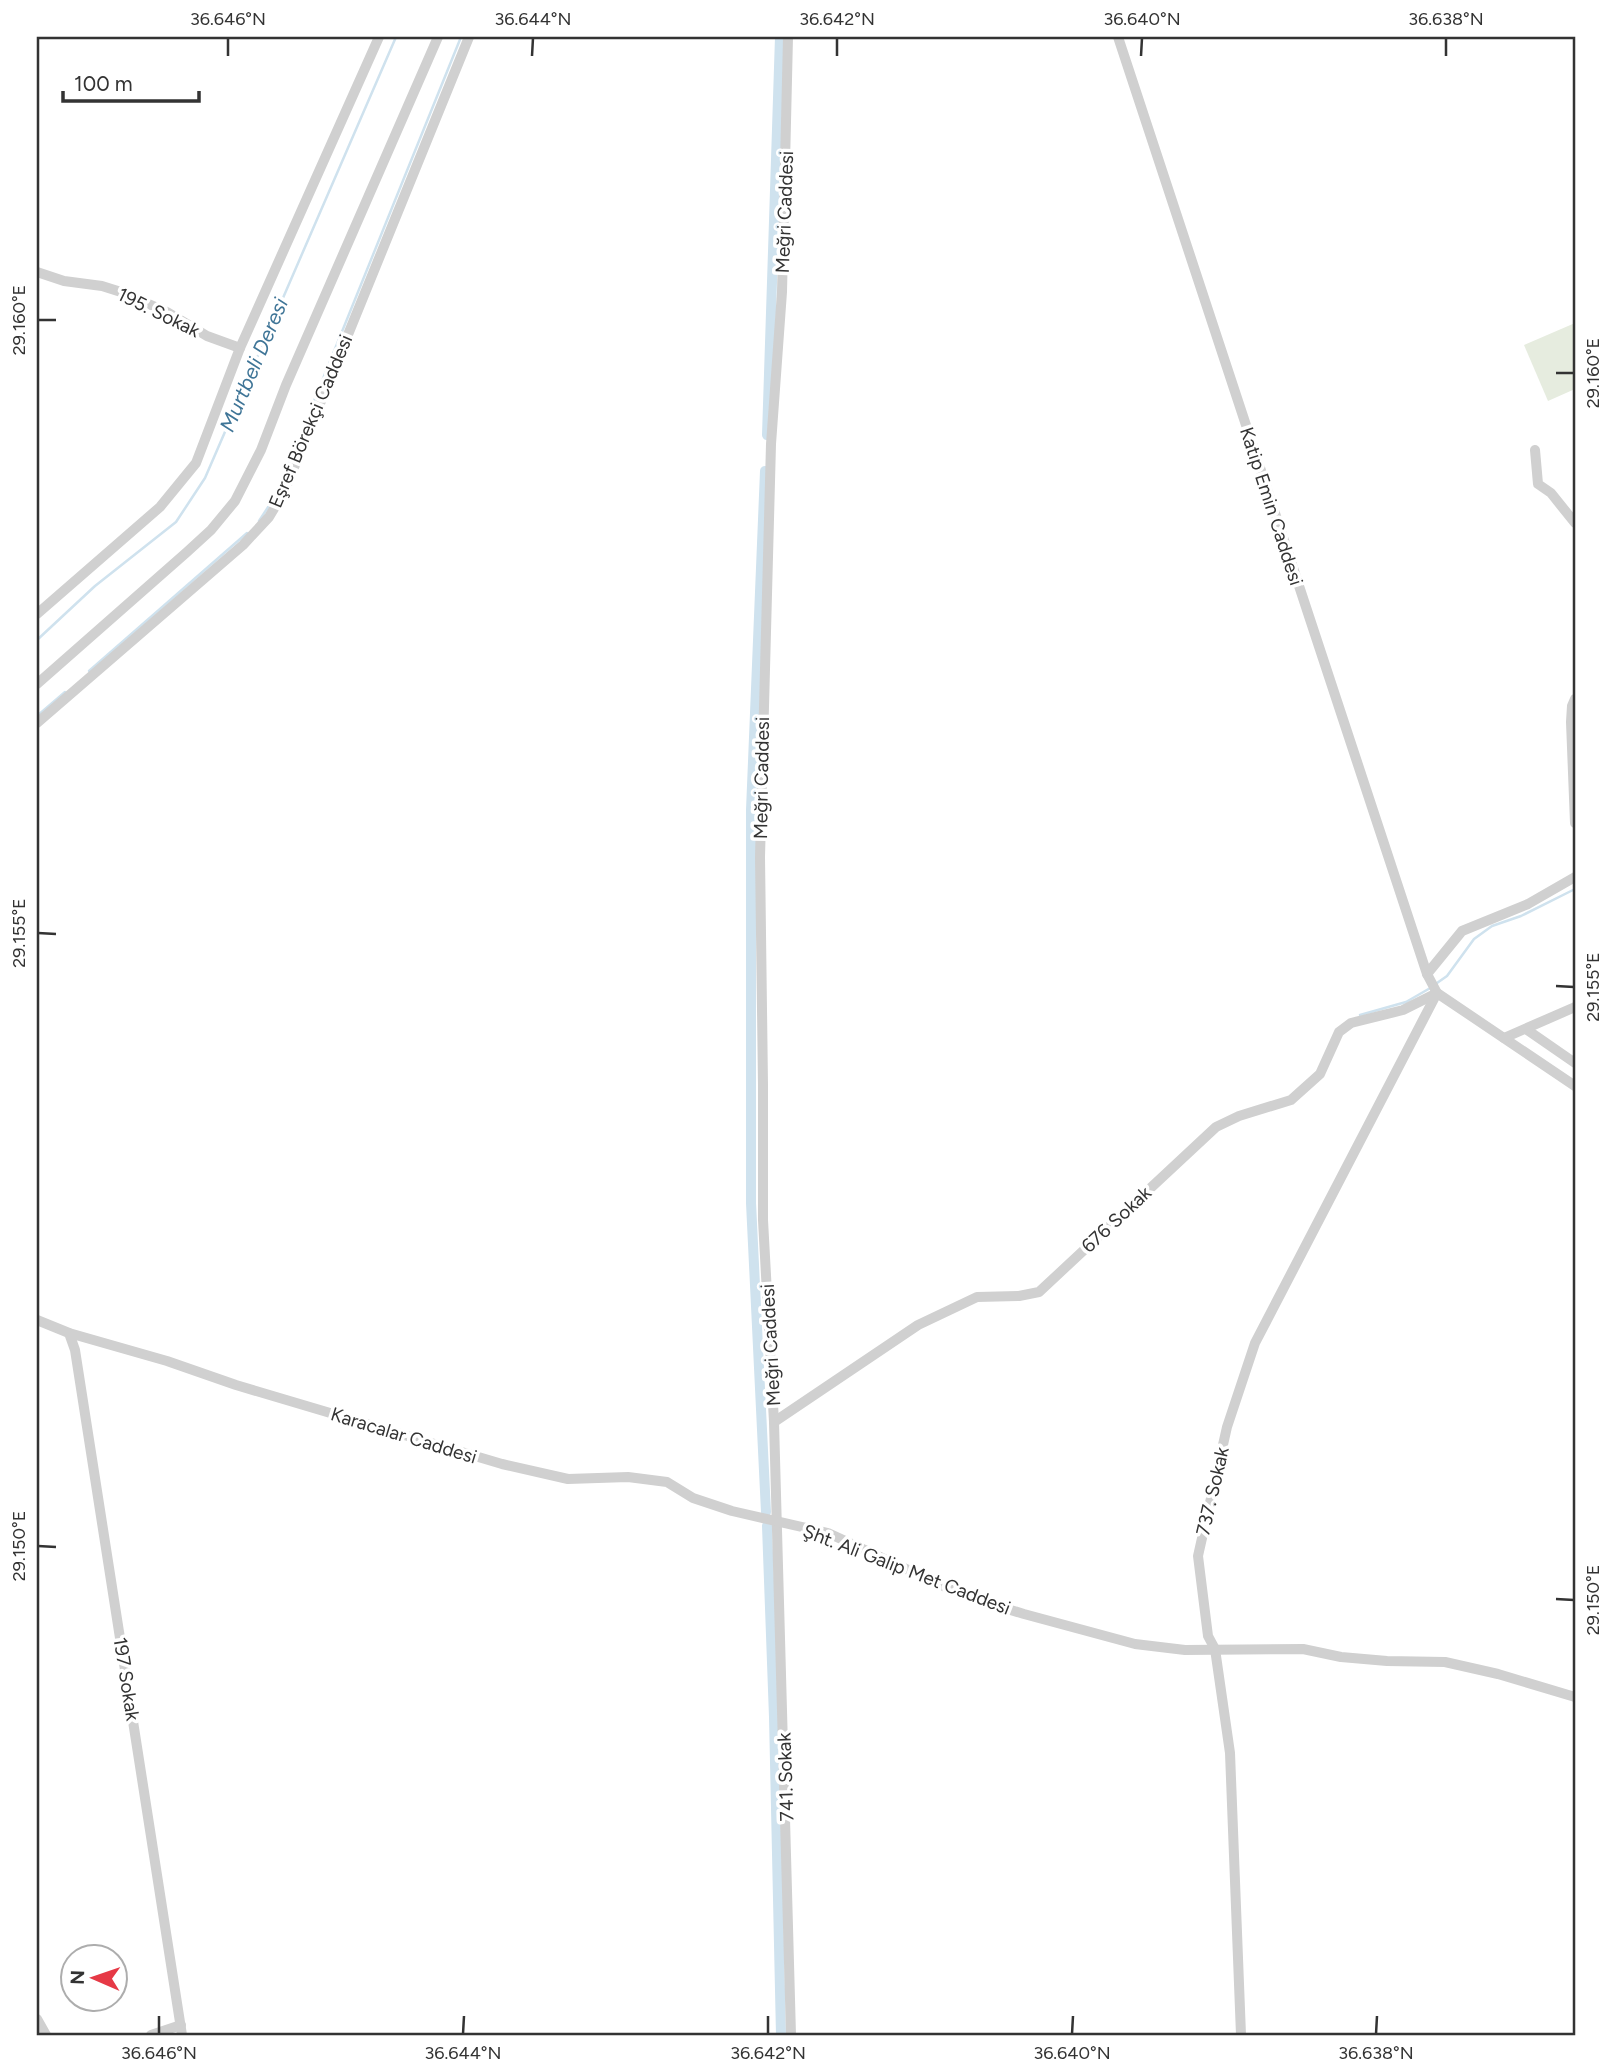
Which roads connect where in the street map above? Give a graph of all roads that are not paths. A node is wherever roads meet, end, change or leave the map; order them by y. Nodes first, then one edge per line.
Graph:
1 (379, 37) edge
2 (438, 37) edge
3 (469, 37) edge
4 (788, 37) edge
5 (1118, 37) edge
6 (37, 272) edge
7 (240, 348) junction
8 (1535, 450) dead end
9 (1575, 523) edge
10 (37, 614) edge
11 (37, 684) edge
12 (1575, 699) edge
13 (37, 723) edge
14 (1575, 823) edge
15 (1575, 877) edge
16 (1433, 985) junction
17 (1575, 1007) edge
18 (1526, 1029) junction
19 (1504, 1038) junction
20 (1575, 1063) edge
21 (1575, 1086) edge
22 (37, 1320) edge
23 (69, 1333) junction
24 (774, 1422) junction
25 (775, 1520) junction
26 (1214, 1649) junction
27 (1575, 1697) edge
28 (37, 2019) edge
29 (182, 2030) edge
30 (46, 2035) edge
31 (150, 2035) edge
32 (791, 2035) edge
33 (1241, 2035) edge

1 - 7 street
2 - 11 street
3 - 13 street, Eşref Börekçi Caddesi
4 - 24 street, Meğri Caddesi
5 - 16 street, Katip Emin Caddesi
6 - 7 street, 195. Sokak
7 - 10 street
8 - 9 street
12 - 14 street
15 - 16 street
16 - 19 street
16 - 24 street, 676 Sokak
16 - 26 street, 737. Sokak
17 - 18 street
18 - 19 street
18 - 20 street
19 - 21 street
22 - 23 street, Karacalar Caddesi
23 - 25 street, Karacalar Caddesi
23 - 29 street, 197 Sokak
24 - 25 street, Meğri Caddesi
25 - 26 street, Şht. Ali Galip Met Caddesi
25 - 32 street, 741. Sokak
26 - 27 street, Şht. Ali Galip Met Caddesi
26 - 33 street, 737. Sokak
28 - 30 street
29 - 31 street

